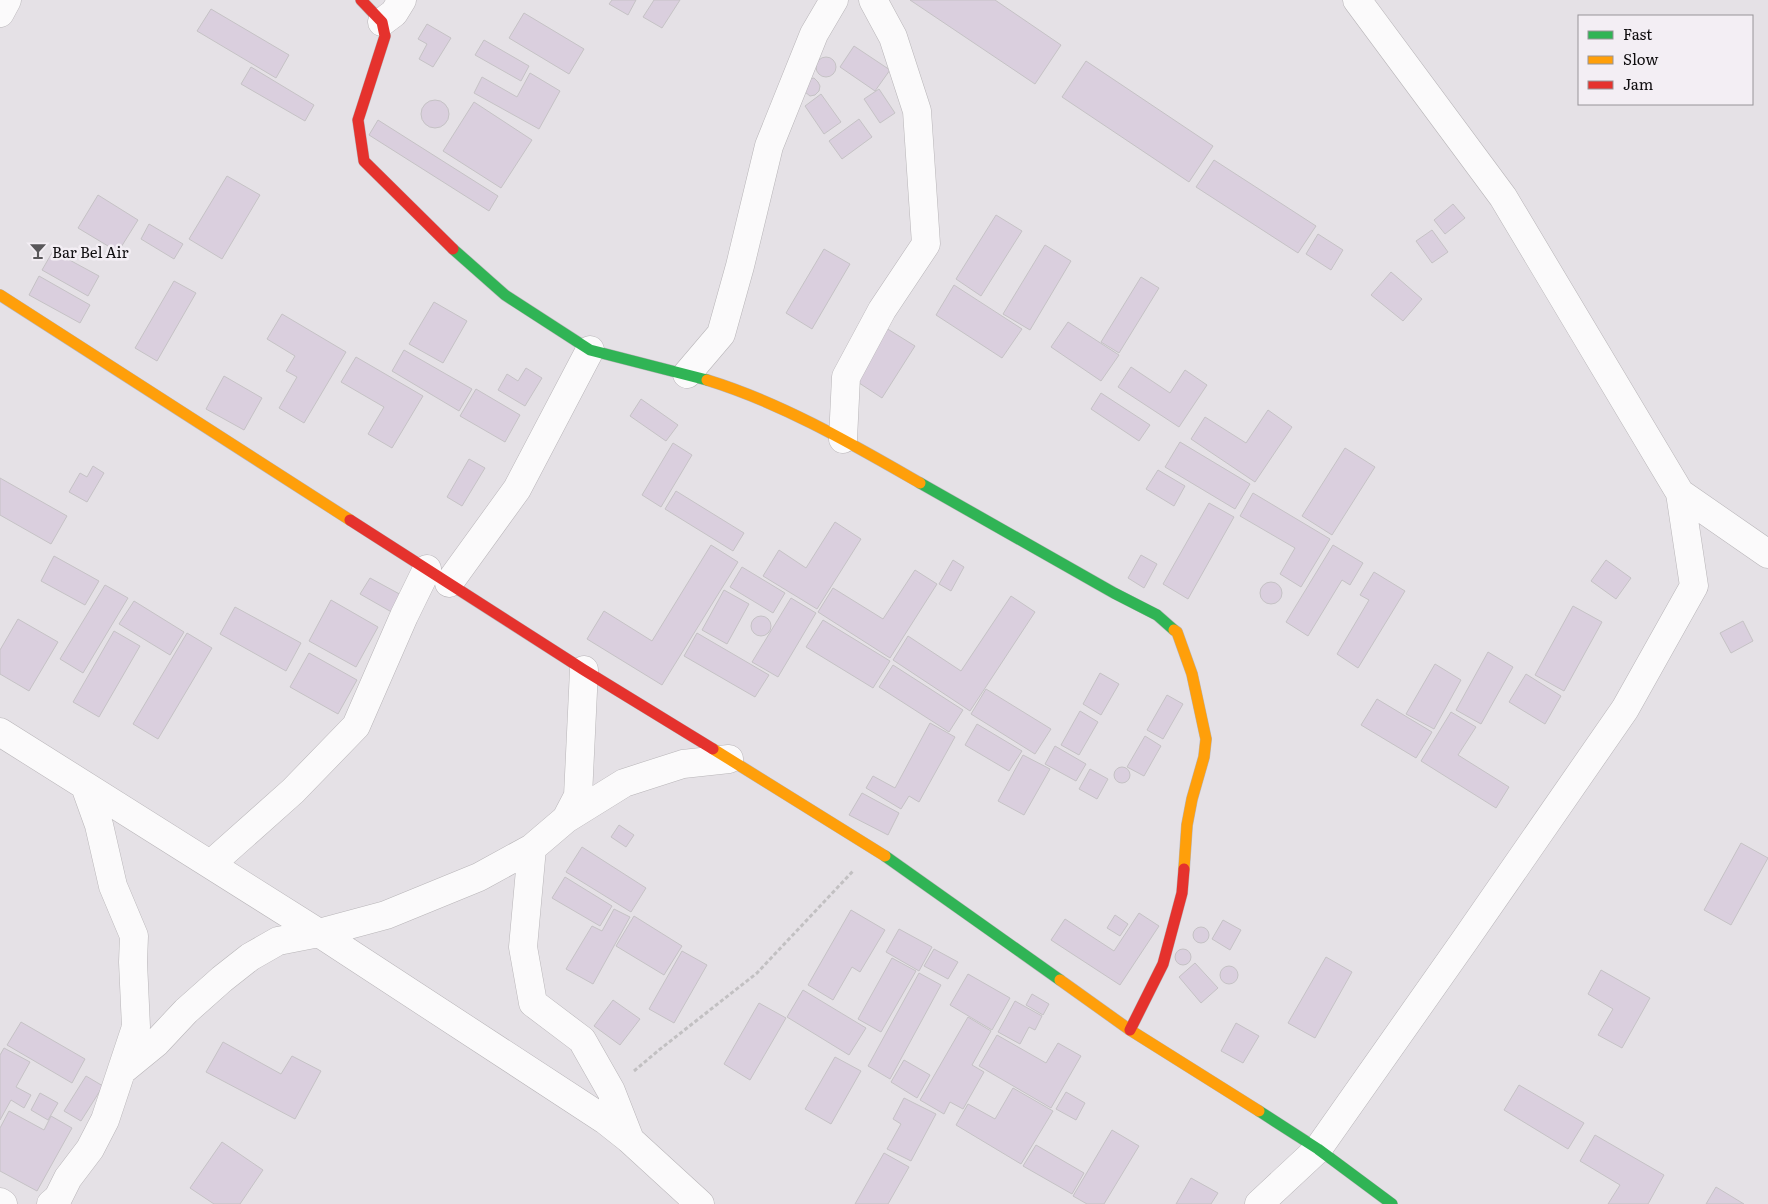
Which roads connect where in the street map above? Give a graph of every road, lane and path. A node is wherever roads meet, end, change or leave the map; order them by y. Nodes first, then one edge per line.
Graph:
1 (8, 0) edge
2 (361, 0) edge
3 (402, 0) edge
4 (834, 0) edge
5 (873, 0) edge
6 (1357, 0) edge
7 (0, 13) edge
8 (382, 22) junction
9 (0, 295) edge
10 (590, 350) junction
11 (687, 374) junction
12 (843, 439) junction
13 (1680, 492) junction
14 (1768, 554) edge
15 (427, 569) junction
16 (449, 583) junction
17 (584, 670) junction
18 (0, 732) edge
19 (729, 759) junction
20 (85, 786) junction
21 (566, 819) junction
22 (532, 848) junction
23 (874, 848) junction
24 (211, 864) junction
25 (319, 933) junction
26 (1130, 1030) junction
27 (123, 1070) junction
28 (611, 1091) junction
29 (629, 1139) junction
30 (1318, 1149) junction
31 (72, 1171) junction
32 (0, 1202) edge
33 (3, 1204) edge
34 (51, 1204) edge
35 (73, 1204) edge
36 (700, 1204) edge
37 (1258, 1204) edge
38 (1392, 1204) edge

1 - 7 street
2 - 8 street
3 - 8 street
4 - 11 street
5 - 12 street
6 - 13 street
8 - 10 street
9 - 15 street
10 - 11 street
10 - 16 street
11 - 12 street
12 - 26 street
13 - 14 street
13 - 30 street
15 - 16 street
15 - 24 street
16 - 17 street
17 - 19 street
17 - 21 street
18 - 20 street
19 - 21 street
19 - 23 street
20 - 24 street
20 - 27 street
21 - 22 street
22 - 25 street
22 - 28 street
23 - 26 street
23 - 28 path
24 - 25 street
25 - 27 street
25 - 29 street
26 - 30 street
27 - 31 street
28 - 29 street
29 - 36 street
30 - 37 street
30 - 38 street
31 - 34 street
31 - 35 street
32 - 33 street

